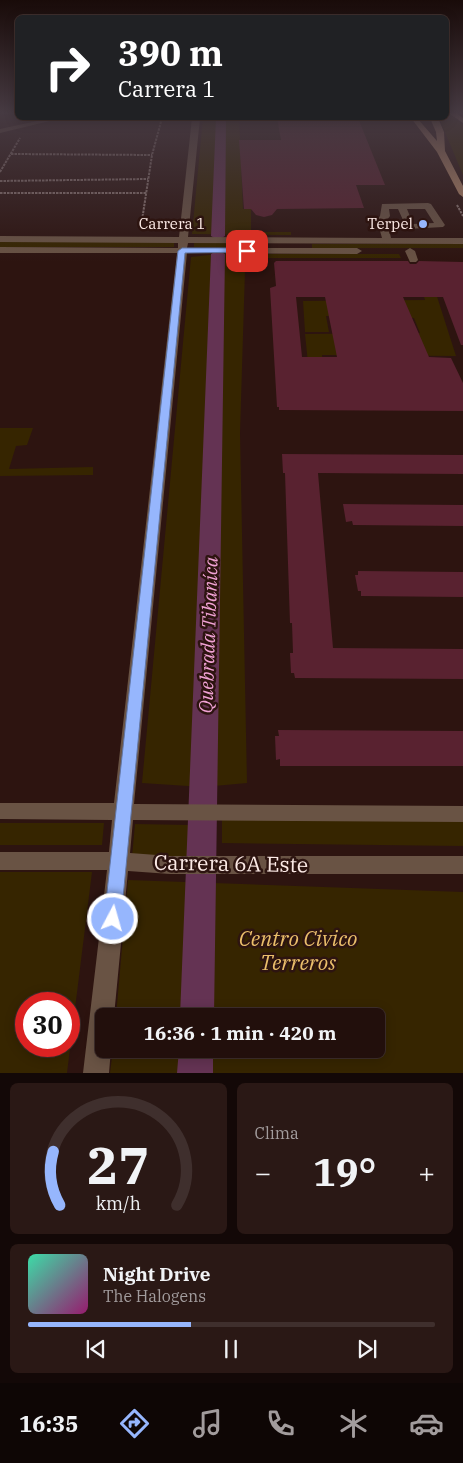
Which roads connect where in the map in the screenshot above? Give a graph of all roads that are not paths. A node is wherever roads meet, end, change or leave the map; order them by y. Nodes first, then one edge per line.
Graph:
1 (186, 162) edge
2 (447, 162) edge
3 (462, 191) edge
4 (402, 206) junction
5 (0, 239) edge
6 (269, 240) junction
7 (301, 240) junction
8 (391, 241) junction
9 (463, 241) edge
10 (183, 245) junction
11 (0, 250) edge
12 (272, 251) junction
13 (291, 251) junction
14 (463, 251) edge
15 (0, 811) edge
16 (123, 811) junction
17 (463, 814) edge
18 (0, 861) edge
19 (119, 861) junction
20 (463, 865) edge
21 (96, 1073) edge

1 - 10 street
2 - 3 main road
4 - 4 street
4 - 8 street
5 - 10 street, Carrera 1
6 - 7 street, Carrera 1
6 - 10 street, Carrera 1
6 - 12 street
7 - 8 street, Carrera 1
7 - 13 street
8 - 9 street, Carrera 1
10 - 11 street, Carrera 1
10 - 12 street, Carrera 1
10 - 16 street
12 - 13 street, Carrera 1
13 - 14 street, Carrera 1
15 - 16 street
16 - 17 street
16 - 19 street
18 - 19 street, Carrera 6A Este
19 - 20 street, Carrera 6A Este
19 - 21 street

